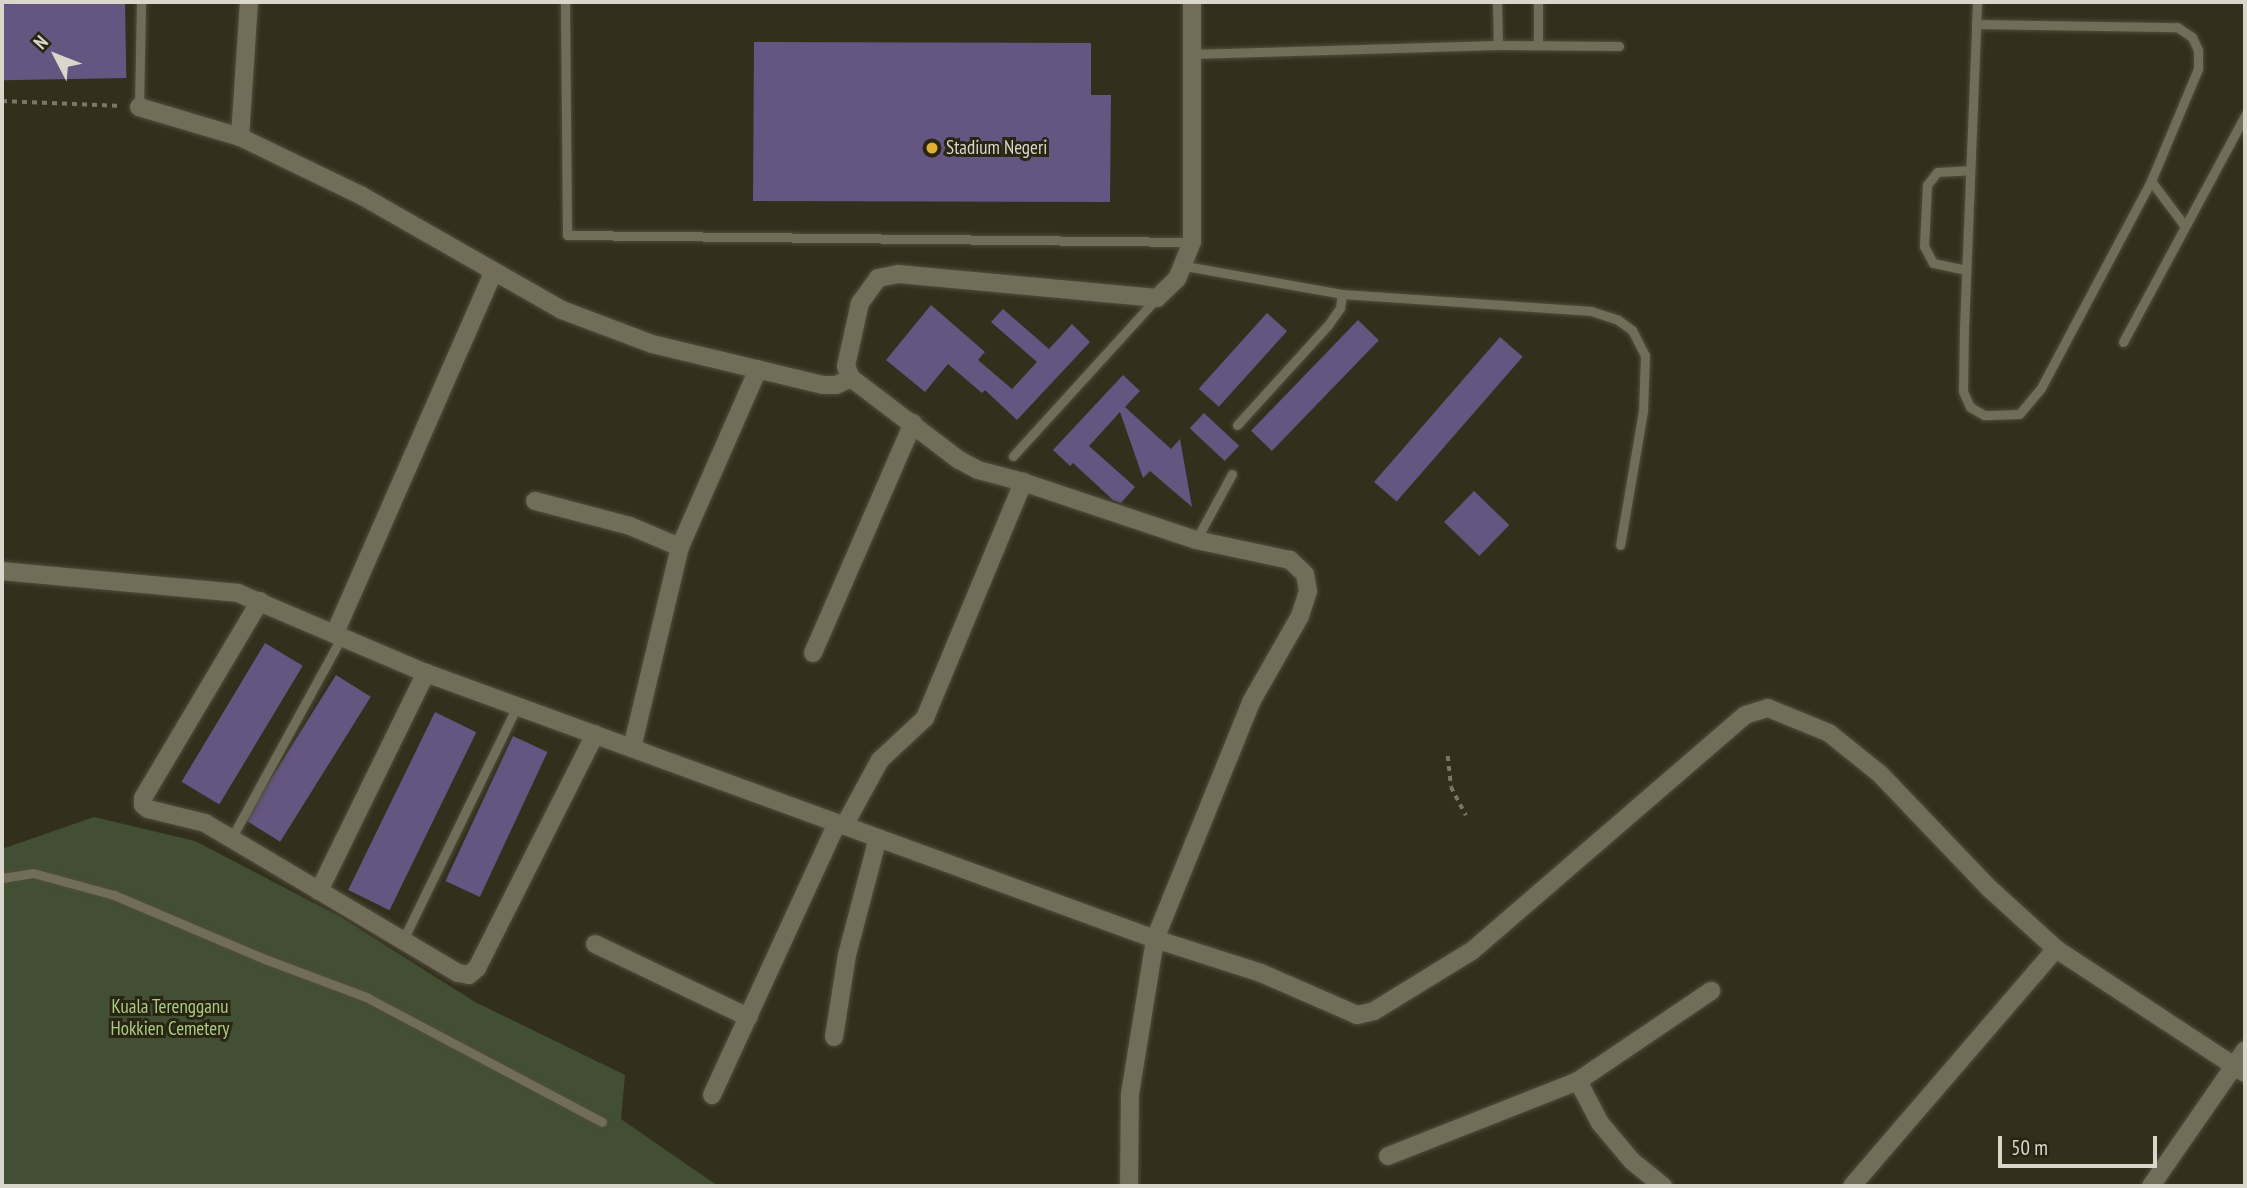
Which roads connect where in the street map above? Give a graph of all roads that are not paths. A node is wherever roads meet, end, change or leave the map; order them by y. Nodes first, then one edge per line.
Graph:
1 (141, 2) edge
2 (249, 2) edge
3 (565, 2) edge
4 (1192, 2) edge
5 (1497, 2) edge
6 (1538, 2) edge
7 (1977, 2) edge
8 (1976, 24) junction
9 (1498, 45) junction
10 (1538, 45) junction
11 (1619, 46) dead end
12 (1192, 54) junction
13 (139, 107) joint
14 (2245, 115) edge
15 (240, 137) junction
16 (1970, 170) junction
17 (2151, 181) junction
18 (2184, 225) junction
19 (1192, 242) junction
20 (1185, 266) junction
21 (1966, 270) junction
22 (493, 274) junction
23 (1342, 294) junction
24 (1157, 298) junction
25 (2123, 342) dead end
26 (758, 369) junction
27 (851, 378) junction
28 (913, 423) junction
29 (1237, 425) dead end
30 (1013, 456) dead end
31 (1232, 474) dead end
32 (1023, 482) junction
33 (534, 501) dead end
34 (1196, 540) junction
35 (1620, 545) dead end
36 (680, 547) junction
37 (2, 571) edge
38 (260, 601) junction
39 (339, 635) junction
40 (813, 653) dead end
41 (426, 673) junction
42 (517, 706) junction
43 (595, 734) junction
44 (632, 748) junction
45 (841, 825) junction
46 (878, 838) junction
47 (231, 839) junction
48 (2, 877) edge
49 (320, 891) junction
50 (1155, 939) junction
51 (403, 940) junction
52 (594, 944) dead end
53 (2056, 948) junction
54 (1712, 991) dead end
55 (748, 1017) junction
56 (834, 1037) dead end
57 (2245, 1050) edge
58 (2239, 1070) edge
59 (1578, 1081) junction
60 (712, 1094) dead end
61 (602, 1122) dead end
62 (1388, 1156) dead end
63 (1129, 1186) edge
64 (1662, 1186) edge
65 (1855, 1186) edge
66 (2151, 1186) edge

1 - 13 lane
2 - 15 street
3 - 19 lane
4 - 12 street
5 - 9 lane
6 - 10 lane
7 - 8 lane
8 - 16 lane
8 - 17 lane
9 - 10 lane
9 - 12 lane
10 - 11 lane
12 - 19 street
13 - 15 street
14 - 18 lane
15 - 22 street
16 - 21 lane
16 - 21 lane
17 - 18 lane
17 - 21 lane
18 - 25 lane
19 - 20 street
20 - 23 lane
20 - 24 street
22 - 26 street
22 - 39 street
23 - 29 lane
23 - 35 lane
24 - 27 street
24 - 30 lane
26 - 27 street
26 - 36 street
27 - 28 street
28 - 32 street
28 - 40 street
31 - 34 lane
32 - 34 street
32 - 45 street
33 - 36 street
34 - 50 street
36 - 44 street
37 - 38 street
38 - 39 street
38 - 47 street
39 - 41 street
39 - 47 lane
41 - 42 street
41 - 49 street
42 - 43 street
42 - 51 lane
43 - 44 street
43 - 51 street
44 - 45 street
45 - 46 street
45 - 55 street
46 - 50 street
46 - 56 street
47 - 49 street
48 - 61 lane
49 - 51 street
50 - 53 street
50 - 63 street
52 - 55 street
53 - 58 street
53 - 65 street
54 - 59 street
55 - 60 street
57 - 58 street
58 - 66 street
59 - 62 street
59 - 64 street

